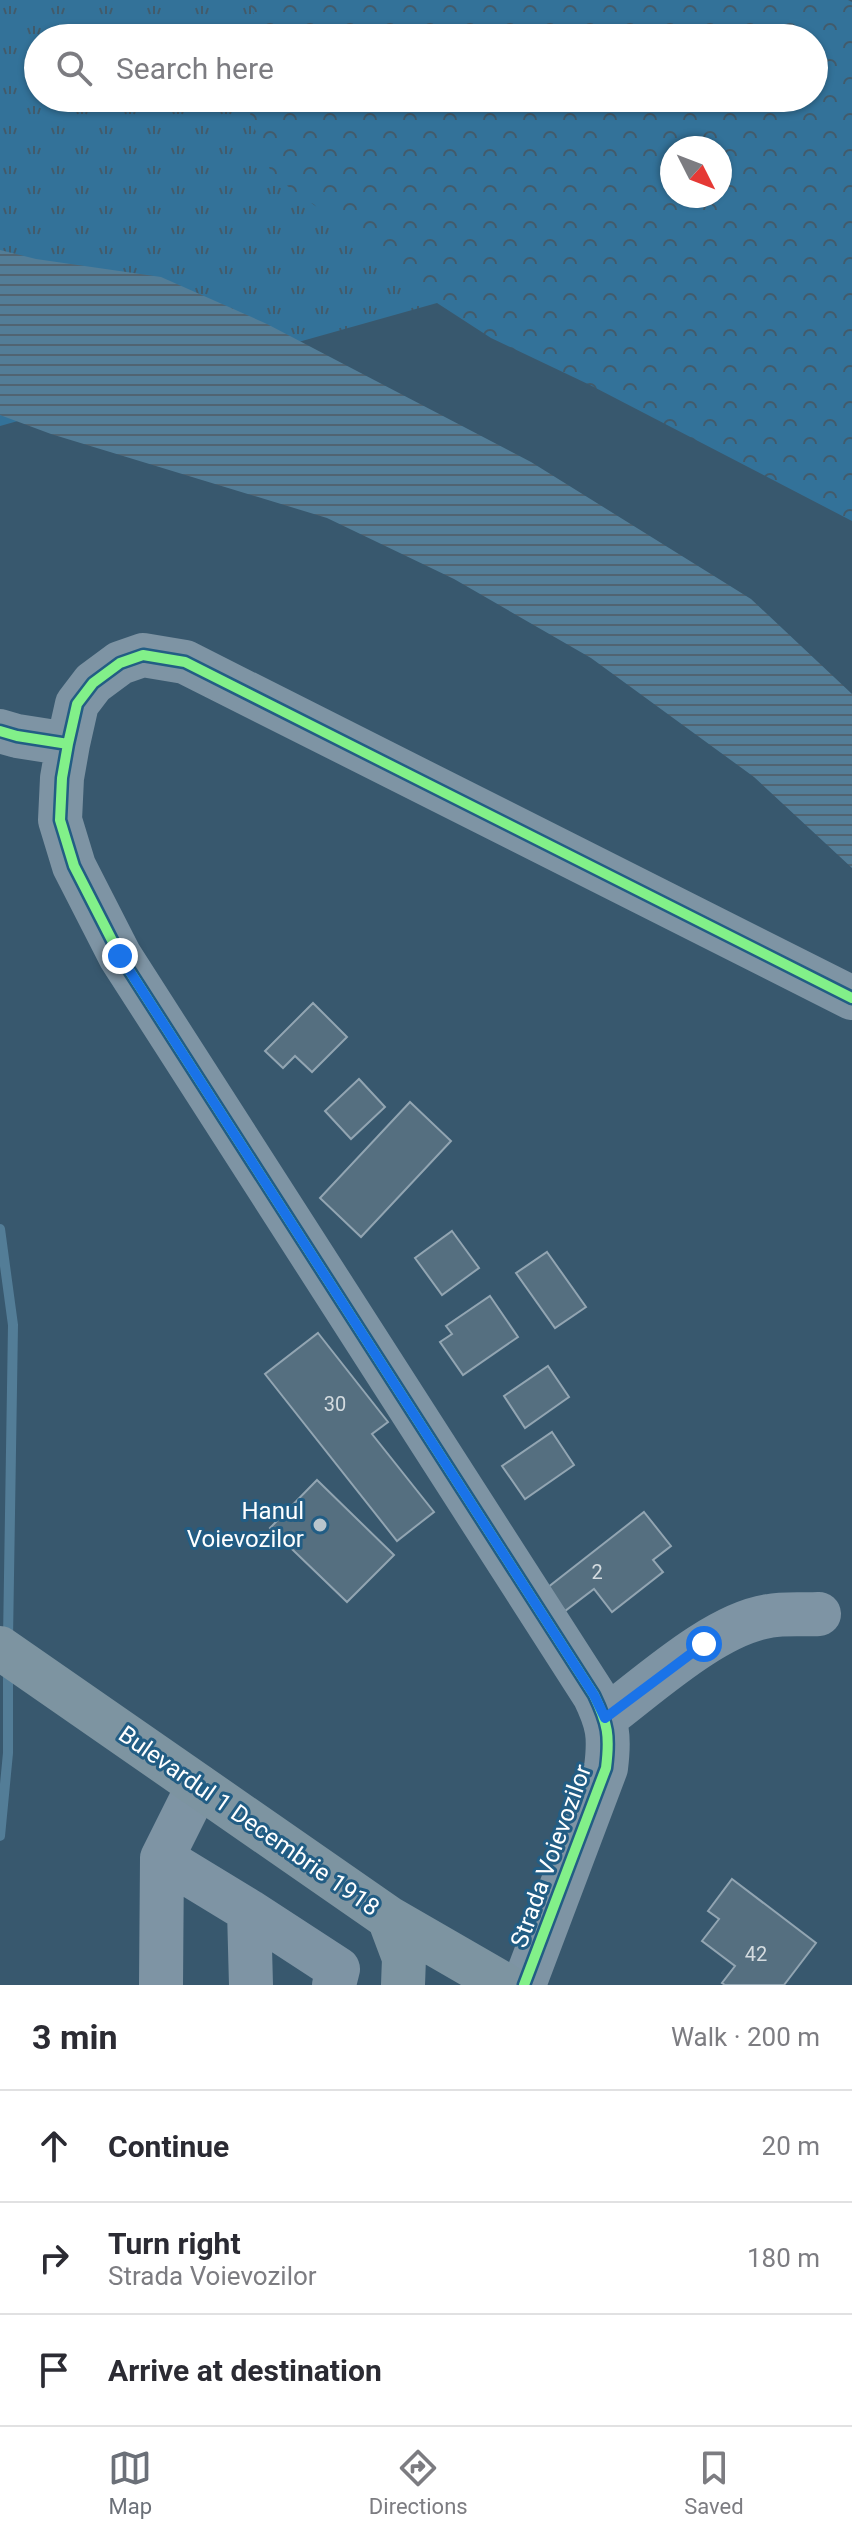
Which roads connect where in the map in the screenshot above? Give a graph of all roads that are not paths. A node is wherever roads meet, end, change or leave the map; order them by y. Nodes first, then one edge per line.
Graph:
1 (8, 733) edge
2 (68, 744) junction
3 (852, 998) edge
4 (819, 1614) dead end
5 (0, 1648) edge
6 (605, 1718) junction
7 (198, 1786) junction
8 (162, 1858) junction
9 (249, 1911) junction
10 (389, 1918) junction
11 (161, 1985) edge
12 (251, 1985) edge
13 (334, 1985) edge
14 (403, 1985) edge
15 (505, 1985) edge
16 (524, 1985) edge

1 - 2 street
2 - 3 street, Strada Voievozilor
2 - 6 street, Strada Voievozilor
4 - 6 street
5 - 7 main road, Bulevardul 1 Decembrie 1918
6 - 16 street, Strada Voievozilor
7 - 8 street
7 - 10 main road, Bulevardul 1 Decembrie 1918
8 - 9 street
8 - 11 street
9 - 12 street
9 - 13 street
10 - 14 main road
10 - 15 main road, Bulevardul 1 Decembrie 1918

